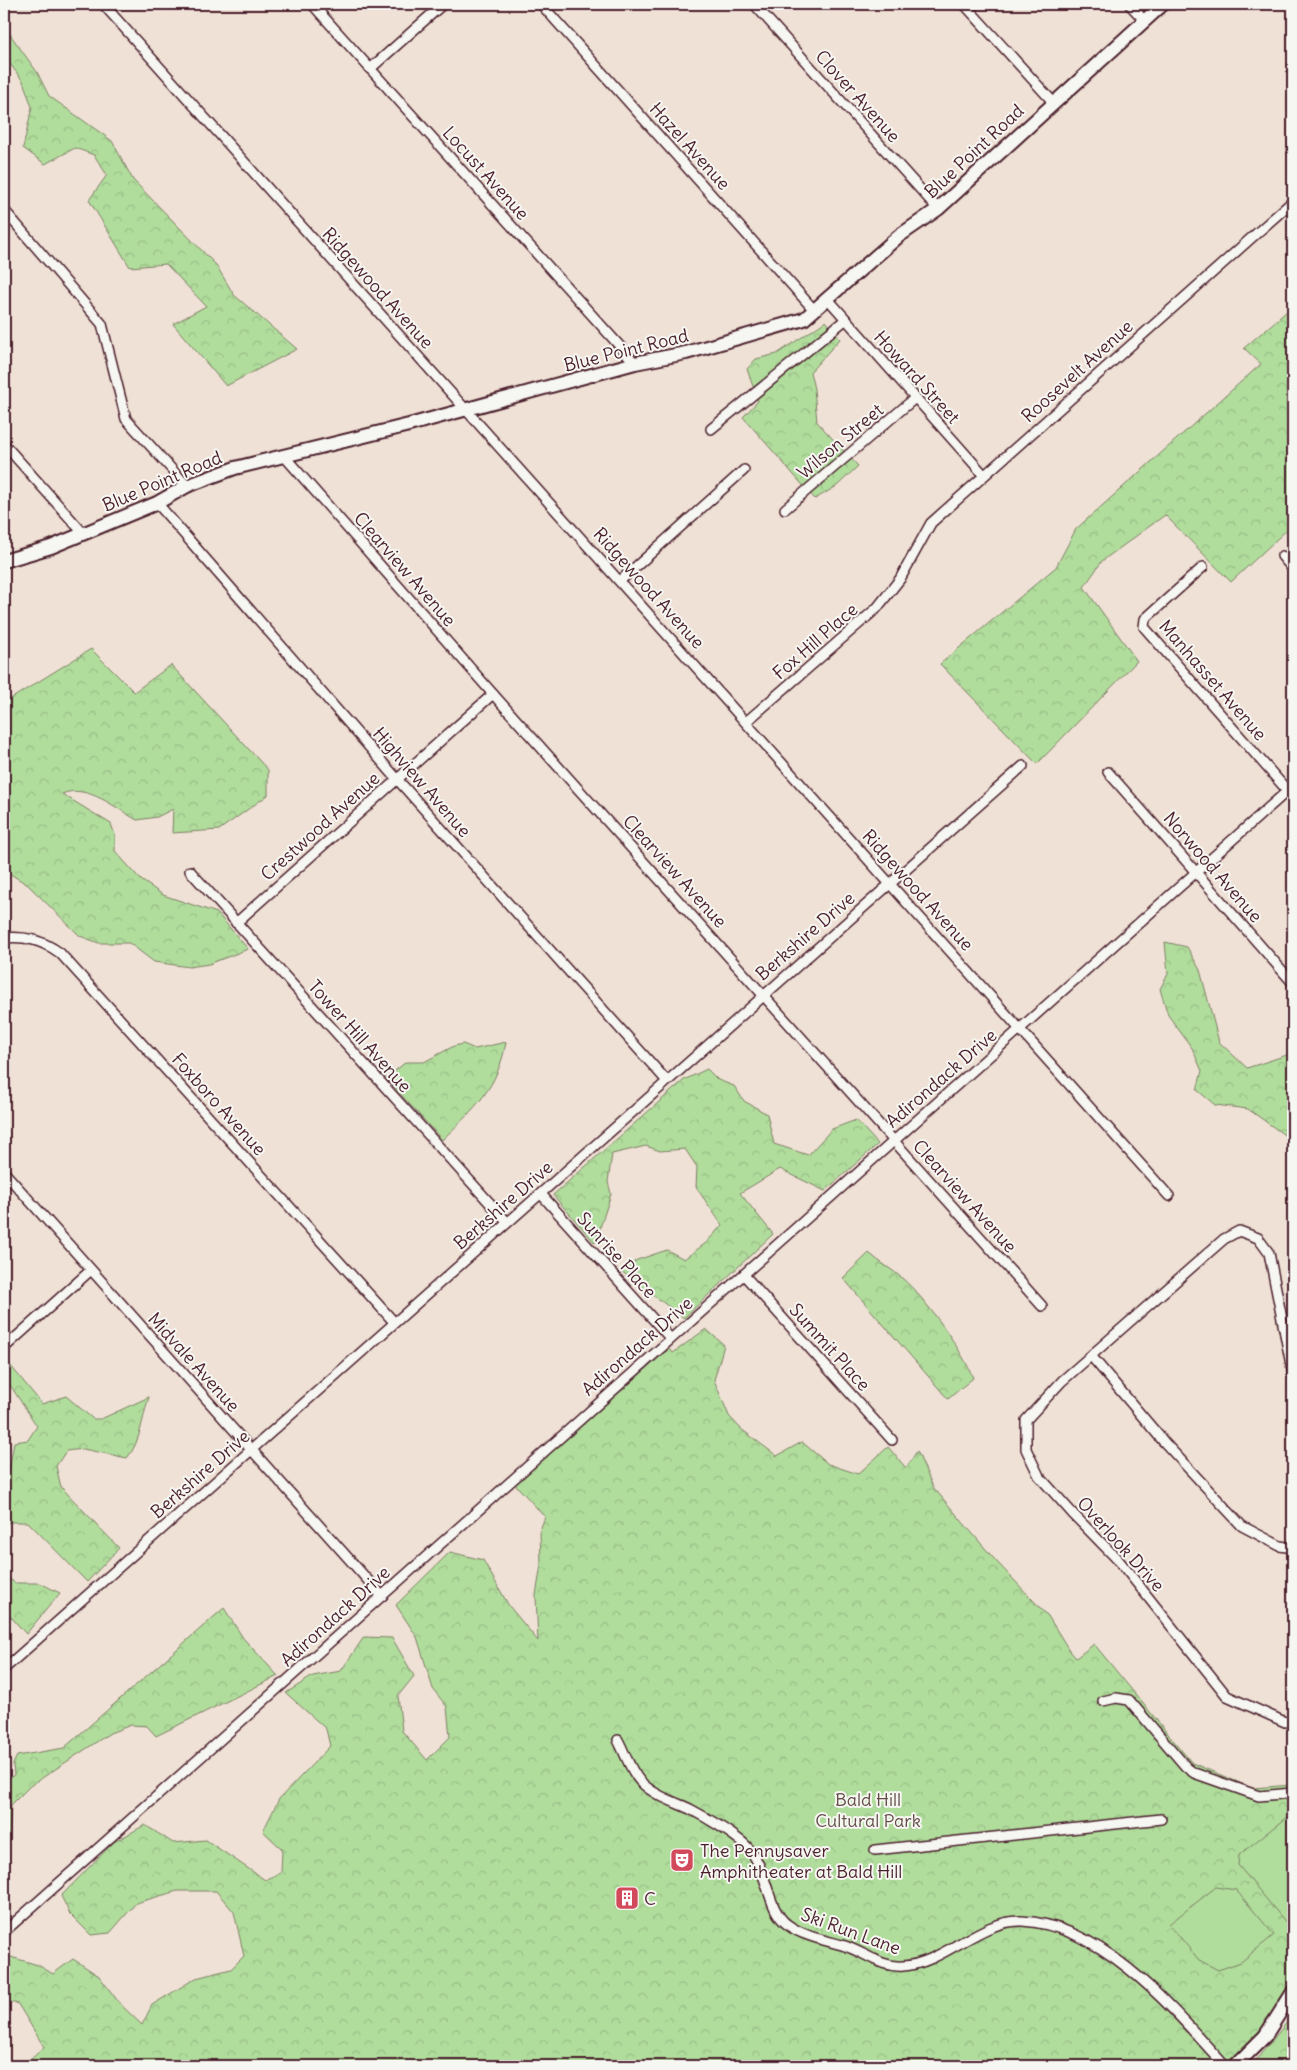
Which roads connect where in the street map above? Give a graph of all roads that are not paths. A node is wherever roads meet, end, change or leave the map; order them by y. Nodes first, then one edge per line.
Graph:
1 (103, 4) edge
2 (312, 4) edge
3 (443, 4) edge
4 (541, 4) edge
5 (754, 4) edge
6 (964, 4) edge
7 (1129, 4) edge
8 (1163, 4) edge
9 (1144, 20) junction
10 (370, 69) junction
11 (1053, 102) junction
12 (1293, 201) edge
13 (4, 210) edge
14 (938, 210) junction
15 (828, 299) junction
16 (815, 311) junction
17 (844, 320) junction
18 (635, 363) junction
19 (915, 398) junction
20 (464, 409) junction
21 (711, 430) dead end
22 (4, 444) edge
23 (285, 457) junction
24 (744, 470) dead end
25 (984, 475) junction
26 (187, 486) junction
27 (157, 503) junction
28 (785, 509) dead end
29 (84, 534) junction
30 (1282, 556) dead end
31 (4, 561) edge
32 (1203, 567) dead end
33 (1293, 569) edge
34 (621, 580) junction
35 (900, 580) joint
36 (493, 694) junction
37 (746, 722) junction
38 (1024, 766) dead end
39 (1108, 772) dead end
40 (397, 778) junction
41 (1292, 791) edge
42 (190, 871) dead end
43 (1196, 873) junction
44 (890, 883) junction
45 (236, 923) junction
46 (4, 938) edge
47 (1293, 983) edge
48 (764, 994) junction
49 (1020, 1029) junction
50 (666, 1080) junction
51 (894, 1140) junction
52 (4, 1172) edge
53 (540, 1194) junction
54 (1169, 1196) dead end
55 (507, 1222) junction
56 (90, 1270) junction
57 (744, 1275) junction
58 (1042, 1306) dead end
59 (394, 1322) junction
60 (670, 1338) junction
61 (4, 1348) edge
62 (1092, 1356) junction
63 (1293, 1375) edge
64 (892, 1440) dead end
65 (252, 1451) junction
66 (1293, 1548) edge
67 (382, 1596) junction
68 (4, 1669) edge
69 (1103, 1701) dead end
70 (1293, 1720) edge
71 (618, 1740) dead end
72 (1293, 1793) edge
73 (1162, 1820) dead end
74 (875, 1850) dead end
75 (4, 1932) edge
76 (1293, 1992) edge
77 (1225, 2066) edge
78 (1235, 2066) edge

1 - 20 street, Ridgewood Avenue
2 - 10 street, Locust Avenue
3 - 10 street
4 - 16 street, Hazel Avenue
5 - 14 street, Clover Avenue
6 - 11 street
7 - 9 street
8 - 9 street, Blue Point Road
9 - 11 street, Blue Point Road
10 - 18 street, Locust Avenue
11 - 14 street, Blue Point Road
12 - 25 street, Roosevelt Avenue
13 - 26 street
14 - 15 street, Blue Point Road
15 - 16 street, Blue Point Road
15 - 17 street, Howard Street
16 - 18 street, Blue Point Road
17 - 19 street, Howard Street
17 - 21 street
18 - 20 street, Blue Point Road
19 - 25 street, Howard Street
19 - 28 street, Wilson Street
20 - 23 street, Blue Point Road
20 - 34 street, Ridgewood Avenue
22 - 29 street
23 - 26 street, Blue Point Road
23 - 36 street, Clearview Avenue
24 - 34 street
25 - 35 street, Roosevelt Avenue
26 - 27 street, Blue Point Road
27 - 29 street, Blue Point Road
27 - 40 street, Highview Avenue
29 - 31 street, Blue Point Road
30 - 33 street
32 - 41 street, Manhasset Avenue
34 - 37 street, Ridgewood Avenue
35 - 37 street, Fox Hill Place
36 - 40 street, Crestwood Avenue
36 - 48 street, Clearview Avenue
37 - 44 street, Ridgewood Avenue
38 - 44 street, Berkshire Drive
39 - 43 street, Norwood Avenue
40 - 45 street, Crestwood Avenue
40 - 50 street, Highview Avenue
41 - 43 street, Adirondack Drive
42 - 45 street, Tower Hill Avenue
43 - 47 street, Norwood Avenue
43 - 49 street, Adirondack Drive
44 - 48 street, Berkshire Drive
44 - 49 street, Ridgewood Avenue
45 - 55 street, Tower Hill Avenue
46 - 59 street, Foxboro Avenue
48 - 50 street, Berkshire Drive
48 - 51 street, Clearview Avenue
49 - 51 street, Adirondack Drive
49 - 54 street, Ridgewood Avenue
50 - 53 street, Berkshire Drive
51 - 57 street, Adirondack Drive
51 - 58 street, Clearview Avenue
52 - 56 street, Midvale Avenue
53 - 55 street, Berkshire Drive
53 - 60 street, Sunrise Place
55 - 59 street, Berkshire Drive
56 - 61 street
56 - 65 street, Midvale Avenue
57 - 60 street, Adirondack Drive
57 - 64 street, Summit Place
59 - 65 street, Berkshire Drive
60 - 67 street, Adirondack Drive
62 - 63 street, Overlook Drive
62 - 66 street
62 - 70 street, Overlook Drive
65 - 67 street, Midvale Avenue
65 - 68 street, Berkshire Drive
67 - 75 street, Adirondack Drive
69 - 72 street
71 - 77 street, Ski Run Lane
73 - 74 street
76 - 78 street

